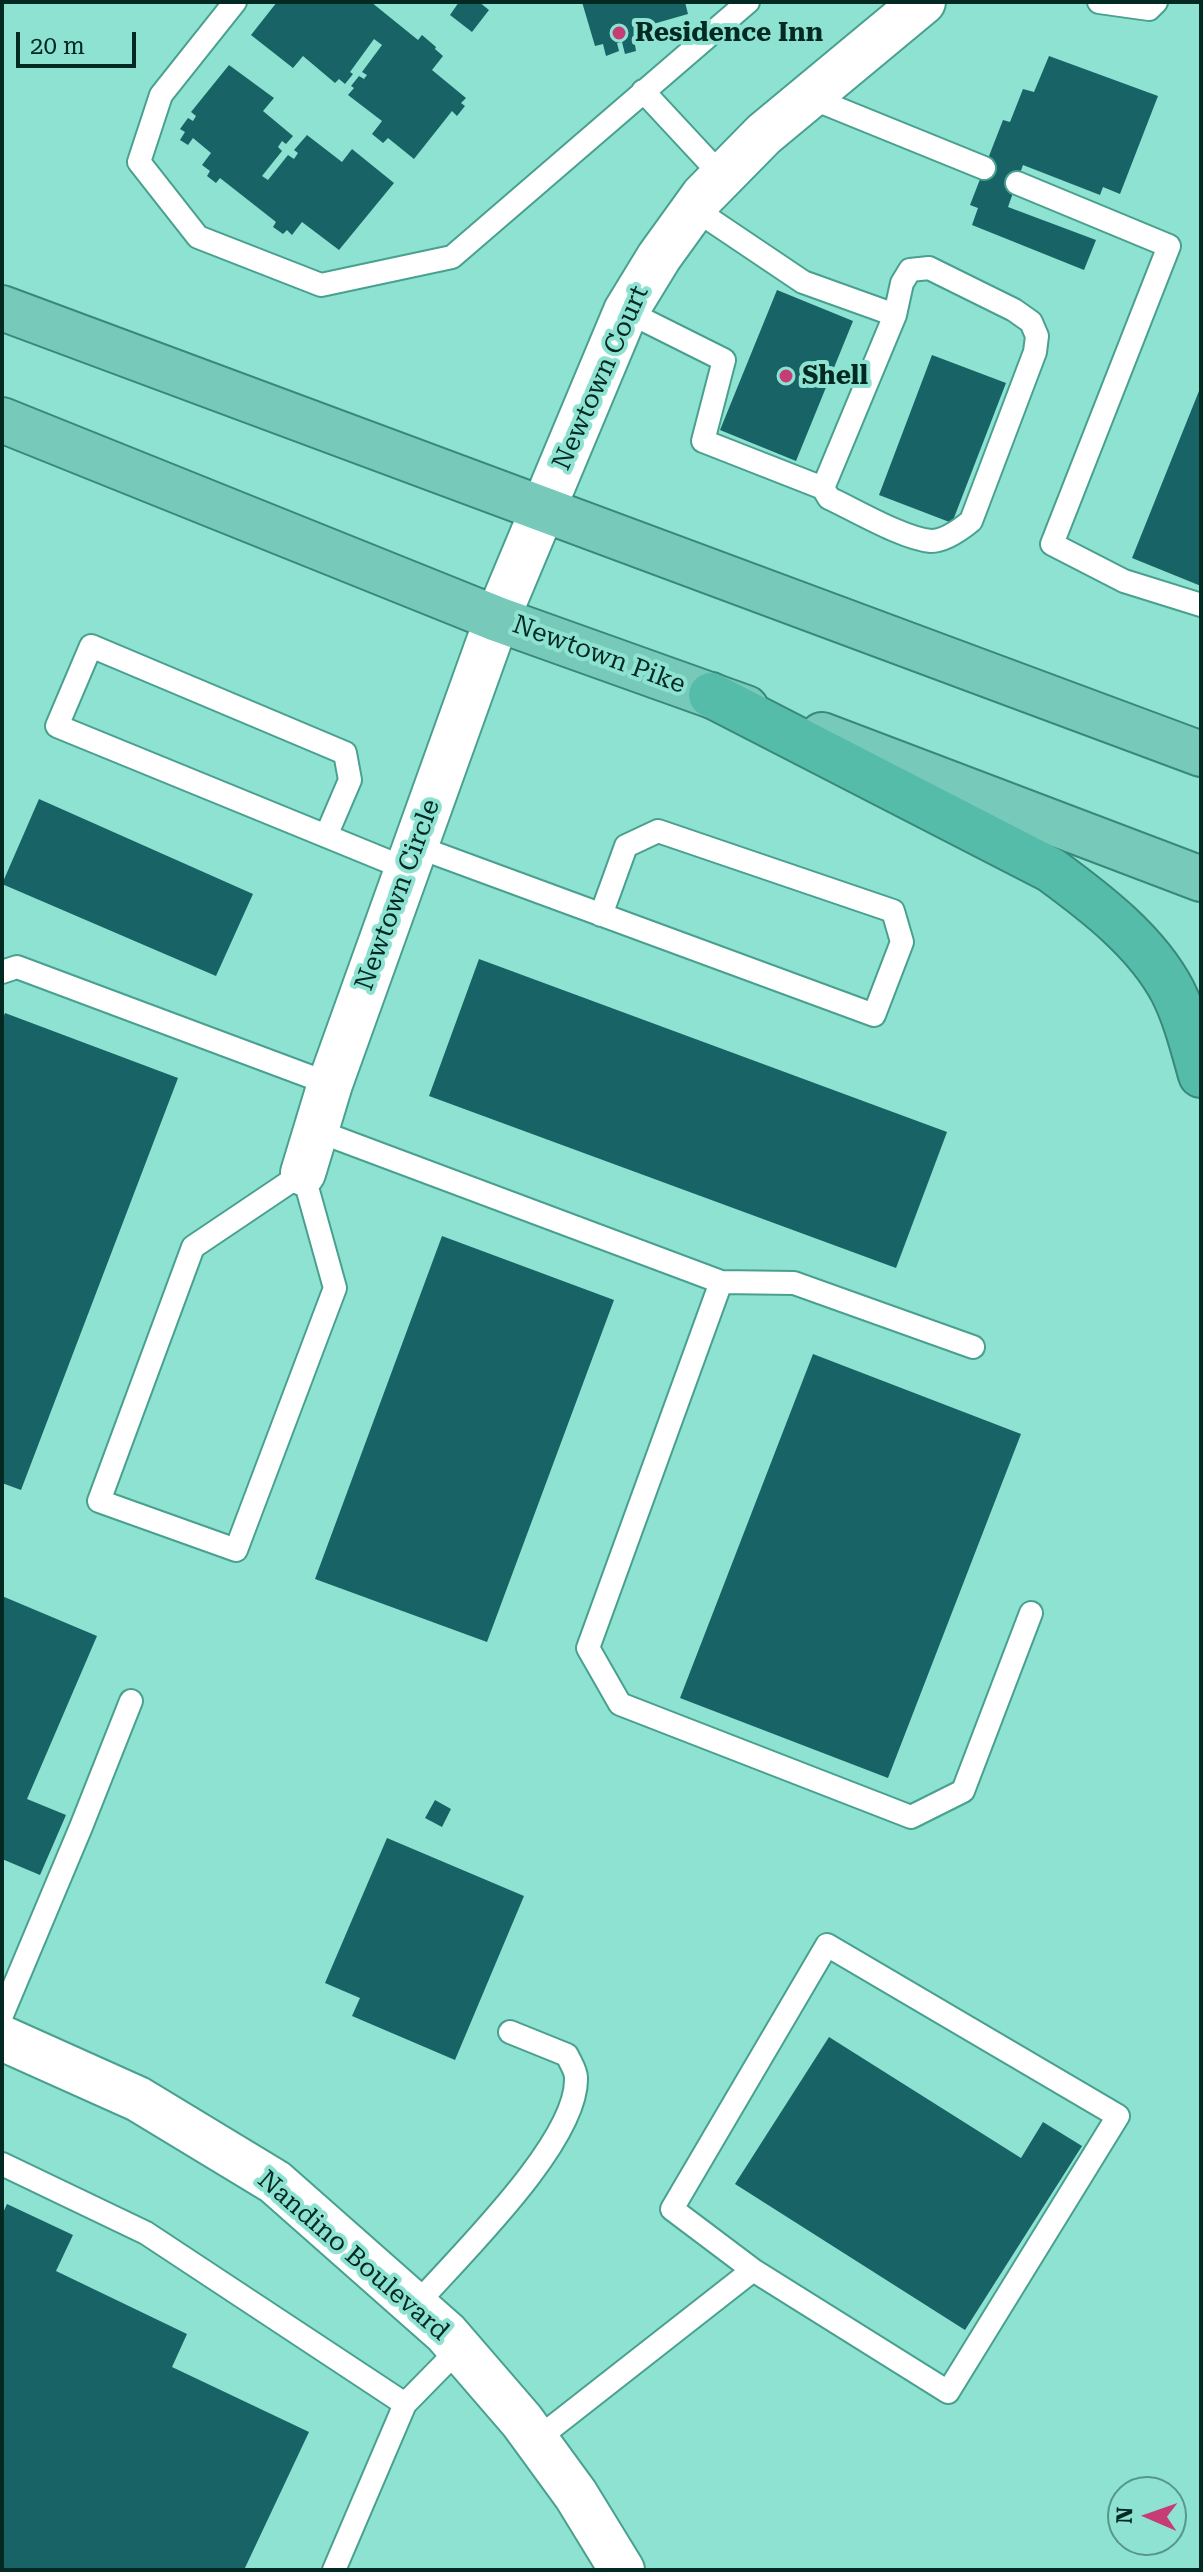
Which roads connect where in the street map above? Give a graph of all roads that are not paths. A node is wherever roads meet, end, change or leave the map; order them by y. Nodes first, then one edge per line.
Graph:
1 (235, 2) edge
2 (748, 2) edge
3 (923, 2) edge
4 (1099, 2) edge
5 (1152, 6) edge
6 (643, 91) junction
7 (809, 97) junction
8 (984, 168) dead end
9 (722, 176) junction
10 (1017, 183) dead end
11 (693, 208) junction
12 (2, 308) edge
13 (626, 311) junction
14 (895, 315) junction
15 (2, 420) edge
16 (823, 488) junction
17 (543, 510) junction
18 (1201, 605) edge
19 (497, 619) junction
20 (711, 695) junction
21 (1201, 754) edge
22 (326, 836) junction
23 (411, 858) junction
24 (1201, 879) edge
25 (601, 915) junction
26 (2, 972) edge
27 (1201, 1075) edge
28 (330, 1084) junction
29 (315, 1130) junction
30 (303, 1173) junction
31 (721, 1282) junction
32 (973, 1347) dead end
33 (1031, 1613) dead end
34 (131, 1701) dead end
35 (510, 2032) dead end
36 (4, 2037) edge
37 (2, 2164) edge
38 (753, 2270) junction
39 (415, 2306) junction
40 (459, 2349) junction
41 (405, 2404) junction
42 (536, 2440) junction
43 (334, 2570) edge
44 (622, 2570) edge

1 - 6 lane
2 - 6 lane
3 - 7 street, Newtown Court
4 - 5 lane
6 - 9 lane
7 - 8 lane
7 - 9 street, Newtown Court
9 - 11 street, Newtown Court
10 - 18 lane
11 - 13 street, Newtown Court
11 - 14 lane
12 - 17 highway
13 - 16 lane
13 - 17 street, Newtown Court
14 - 16 lane
14 - 16 lane
15 - 19 highway, Newtown Pike
17 - 19 street, Newtown Court
17 - 21 highway
19 - 20 highway, Newtown Pike
19 - 23 street, Newtown Circle
20 - 24 highway, Newtown Pike
20 - 27 highway
22 - 22 lane
22 - 23 lane
23 - 25 lane
23 - 28 street, Newtown Circle
25 - 25 lane
26 - 28 lane
28 - 29 street, Newtown Circle
29 - 30 street, Newtown Circle
29 - 31 lane
30 - 30 lane
31 - 32 lane
31 - 33 lane
34 - 36 lane
35 - 39 lane
36 - 39 street, Nandino Boulevard
37 - 41 lane
38 - 38 lane
38 - 42 lane
39 - 40 street, Nandino Boulevard
40 - 41 lane
40 - 42 street, Nandino Boulevard
41 - 43 lane
42 - 44 street, Nandino Boulevard

